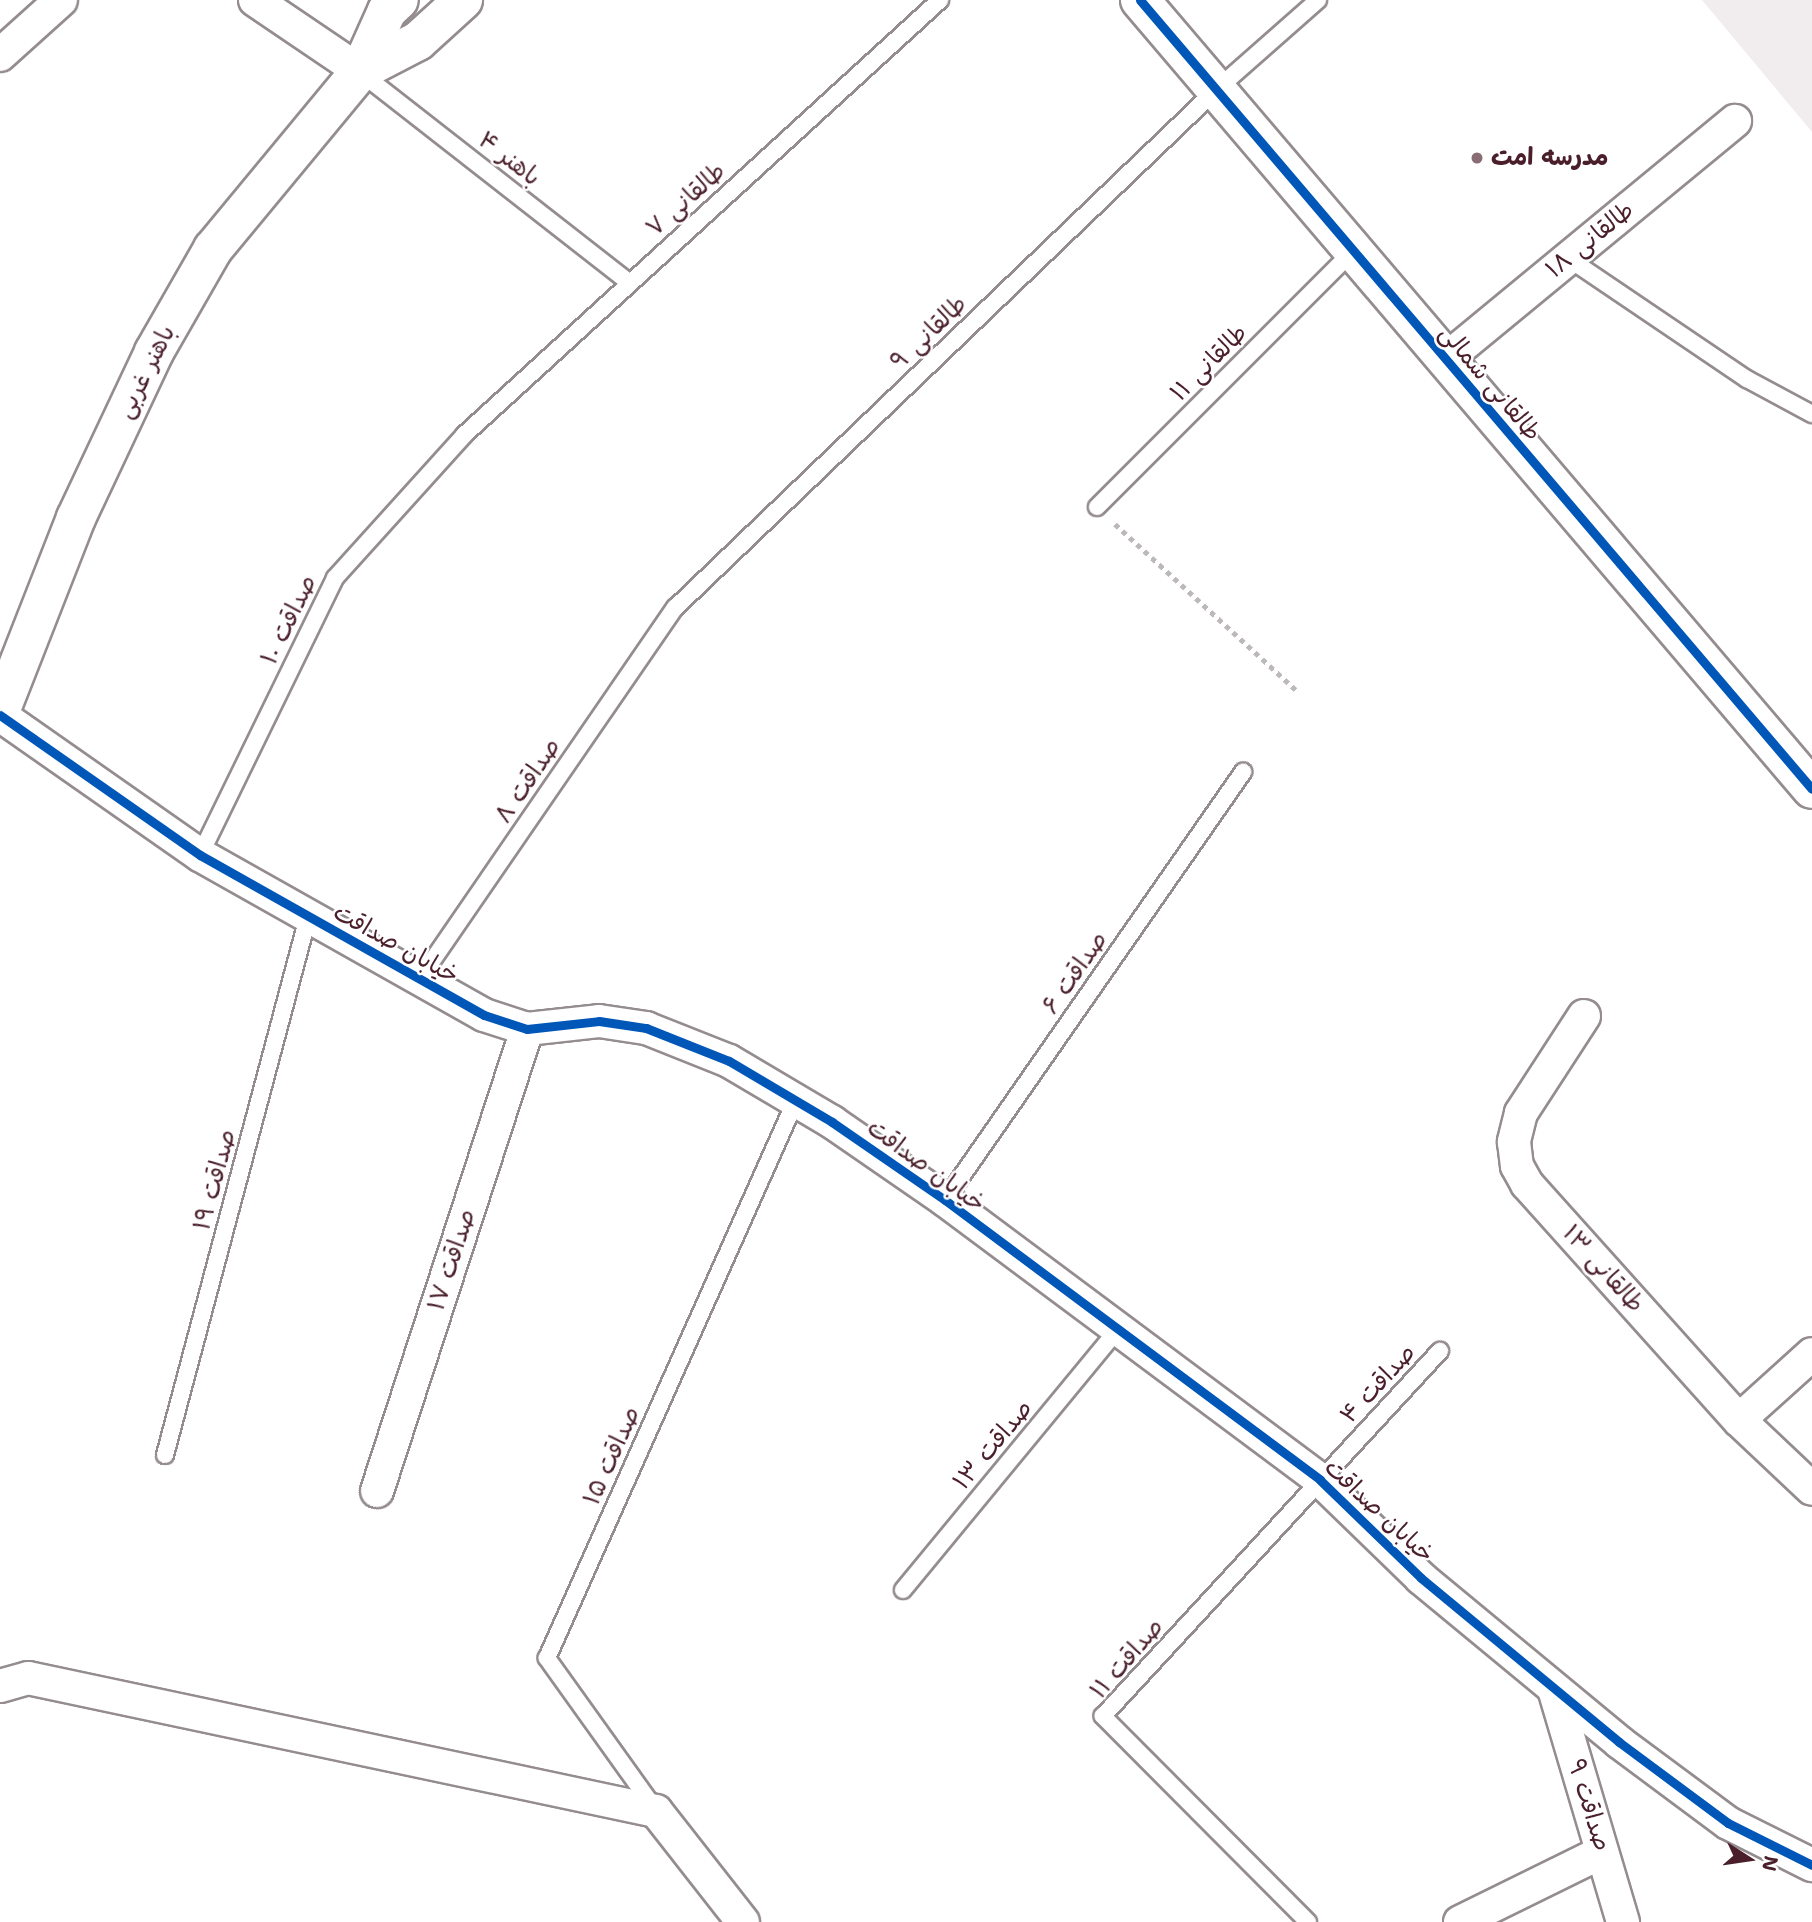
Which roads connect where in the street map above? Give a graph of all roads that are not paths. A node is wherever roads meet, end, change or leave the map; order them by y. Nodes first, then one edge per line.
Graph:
1 (61, 0) edge
2 (255, 0) edge
3 (399, 0) edge
4 (463, 0) edge
5 (940, 0) edge
6 (1140, 0) edge
7 (1318, 0) edge
8 (0, 55) edge
9 (359, 71) junction
10 (1216, 90) junction
11 (1735, 121) dead end
12 (1353, 251) junction
13 (1568, 258) junction
14 (630, 283) junction
15 (1445, 360) junction
16 (1812, 414) edge
17 (464, 435) joint
18 (1097, 507) road end
19 (674, 608) joint
20 (0, 713) edge
21 (1243, 772) dead end
22 (1808, 776) edge
23 (200, 855) junction
24 (308, 917) junction
25 (419, 980) junction
26 (1584, 1016) dead end
27 (527, 1029) junction
28 (796, 1100) junction
29 (945, 1200) junction
30 (1118, 1329) junction
31 (1440, 1351) dead end
32 (1812, 1354) edge
33 (1739, 1420) junction
34 (165, 1455) dead end
35 (1320, 1480) junction
36 (1812, 1489) edge
37 (377, 1491) dead end
38 (903, 1590) dead end
39 (0, 1686) edge
40 (1554, 1689) junction
41 (656, 1811) junction
42 (1602, 1852) junction
43 (1812, 1865) edge
44 (743, 1922) edge
45 (1308, 1922) edge
46 (1460, 1922) edge
47 (1623, 1922) edge

1 - 8 street
2 - 9 street
3 - 9 street, باهنر غربی
4 - 9 street, باهنر غربی
5 - 14 lane, طالقانی ۷
6 - 10 street, طالقانی شمالی
7 - 10 lane, طالقانی ۹
9 - 14 lane, باهنر ۴
9 - 20 street, باهنر غربی
10 - 12 street, طالقانی شمالی
10 - 19 lane, طالقانی ۹
11 - 13 street, طالقانی ۱۸
12 - 15 street, طالقانی شمالی
12 - 18 lane, طالقانی ۱۱
13 - 15 street, طالقانی ۱۸
13 - 16 lane
14 - 17 lane, طالقانی ۷
15 - 22 street, طالقانی شمالی
17 - 23 lane, صداقت ۱۰
19 - 25 lane, صداقت ۸
20 - 23 street, خیابان صداقت
21 - 29 lane, صداقت ۶
23 - 24 street, خیابان صداقت
24 - 25 street, خیابان صداقت
24 - 34 lane, صداقت ۱۹
25 - 27 street, خیابان صداقت
26 - 33 street, طالقانی ۱۳
27 - 28 street, خیابان صداقت
27 - 37 street, صداقت ۱۷
28 - 29 street, خیابان صداقت
28 - 41 lane, صداقت ۱۵
29 - 30 street, خیابان صداقت
30 - 35 street, خیابان صداقت
30 - 38 lane, صداقت ۱۳
31 - 35 lane, صداقت ۴
32 - 33 street
33 - 36 street, طالقانی ۱۳
35 - 40 street, خیابان صداقت
35 - 45 lane, صداقت ۱۱
39 - 41 street
40 - 42 street, صداقت ۹
40 - 43 street, خیابان صداقت
41 - 44 street
42 - 46 street
42 - 47 street, صداقت ۹

